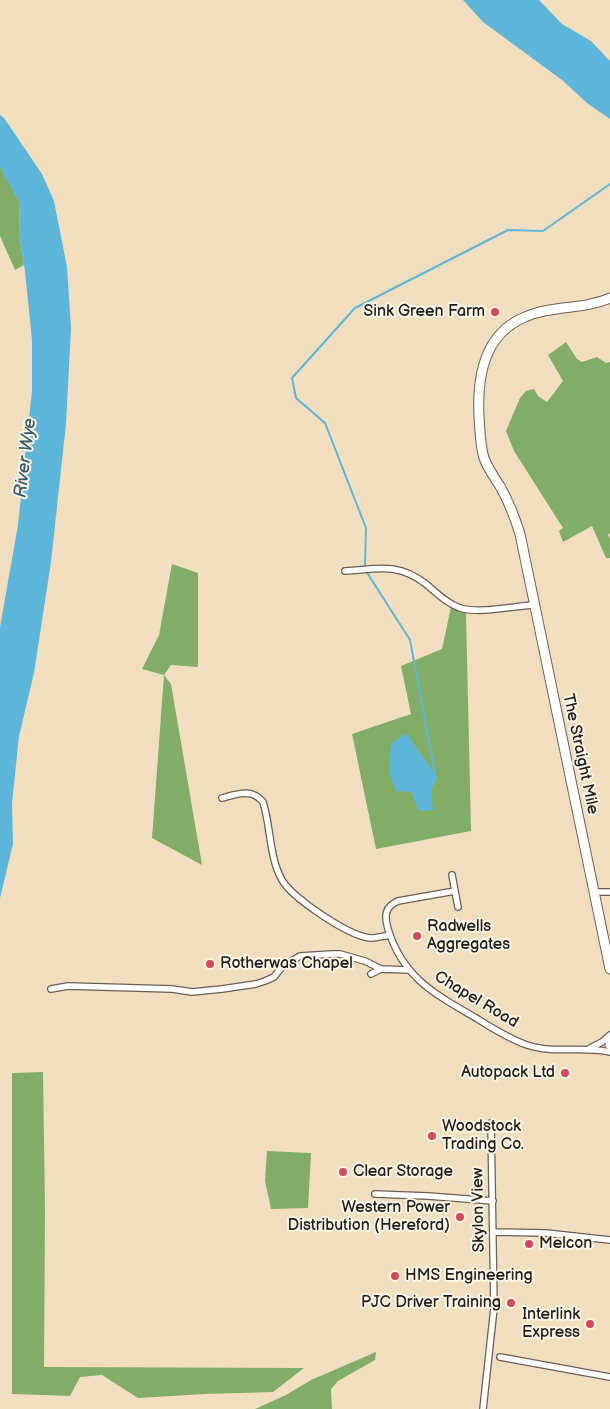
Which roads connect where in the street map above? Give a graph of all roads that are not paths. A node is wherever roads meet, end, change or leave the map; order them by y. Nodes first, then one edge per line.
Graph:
1 (610, 298) edge
2 (345, 571) dead end
3 (534, 604) junction
4 (222, 798) dead end
5 (452, 875) dead end
6 (454, 891) junction
7 (594, 892) junction
8 (610, 892) edge
9 (458, 907) dead end
10 (390, 935) junction
11 (382, 969) junction
12 (610, 969) edge
13 (409, 970) junction
14 (371, 974) dead end
15 (51, 989) dead end
16 (610, 1036) edge
17 (610, 1045) edge
18 (585, 1049) junction
19 (610, 1052) edge
20 (491, 1124) dead end
21 (375, 1194) dead end
22 (493, 1201) junction
23 (494, 1232) junction
24 (610, 1240) edge
25 (500, 1357) dead end
26 (610, 1377) edge
27 (483, 1409) edge

1 - 3 main road, The Straight Mile
2 - 3 street
3 - 7 main road, The Straight Mile
4 - 10 street
5 - 6 street
6 - 9 street
6 - 10 street, Chapel Road
7 - 8 street
7 - 12 main road, The Straight Mile
10 - 13 street, Chapel Road
11 - 13 street
11 - 14 street
11 - 15 street
13 - 18 street, Chapel Road
16 - 17 main road
16 - 18 street, Chapel Road
18 - 19 street, Chapel Road
20 - 22 street, Skylon View
21 - 22 street
22 - 23 street, Skylon View
23 - 24 street
23 - 27 street, Skylon View
25 - 26 street

